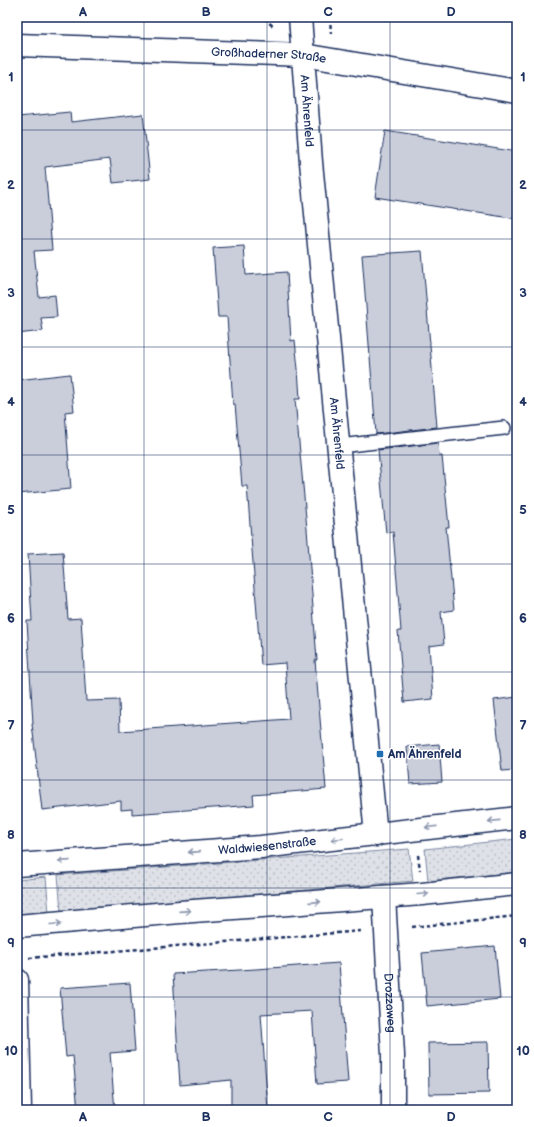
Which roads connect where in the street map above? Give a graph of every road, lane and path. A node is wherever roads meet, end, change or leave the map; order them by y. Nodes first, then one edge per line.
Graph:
1 (300, 17) edge
2 (17, 45) edge
3 (303, 55) junction
4 (517, 91) edge
5 (504, 428) dead end
6 (339, 446) junction
7 (517, 818) edge
8 (376, 835) junction
9 (17, 865) edge
10 (517, 884) edge
11 (384, 896) junction
12 (517, 916) edge
13 (17, 926) edge
14 (385, 929) junction
15 (24, 958) dead end
16 (17, 980) edge
17 (20, 1110) edge
18 (393, 1110) edge

1 - 3 street, Am Ährenfeld
2 - 3 street, Großhaderner Straße
3 - 4 street, Großhaderner Straße
3 - 6 street, Am Ährenfeld
5 - 6 lane
6 - 8 street, Am Ährenfeld
7 -> 8 street, Waldwiesenstraße
8 -> 9 street, Waldwiesenstraße
11 -> 10 street
13 -> 11 street
11 - 14 street, Drozzaweg
12 - 14 path
14 - 15 path
14 - 18 street, Drozzaweg
16 - 17 street

